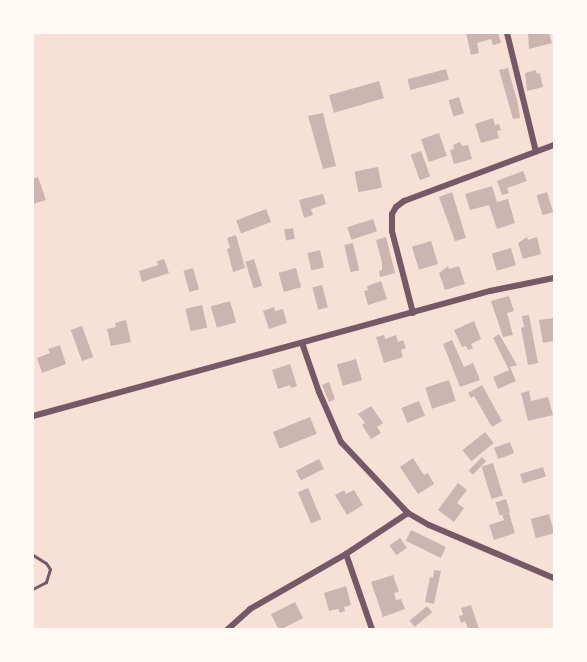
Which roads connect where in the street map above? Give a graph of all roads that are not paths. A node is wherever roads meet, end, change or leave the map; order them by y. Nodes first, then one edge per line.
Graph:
1 (507, 33) edge
2 (554, 145) edge
3 (537, 152) junction
4 (554, 278) edge
5 (413, 313) junction
6 (302, 343) junction
7 (33, 416) edge
8 (408, 513) junction
9 (346, 554) junction
10 (33, 555) edge
11 (554, 578) edge
12 (33, 589) edge
13 (228, 629) edge
14 (372, 629) edge

1 - 3 street
2 - 3 street
3 - 5 street
4 - 5 street
5 - 6 street
6 - 7 street
6 - 8 street
8 - 9 street
8 - 11 street
9 - 13 street
9 - 14 street
10 - 12 lane

